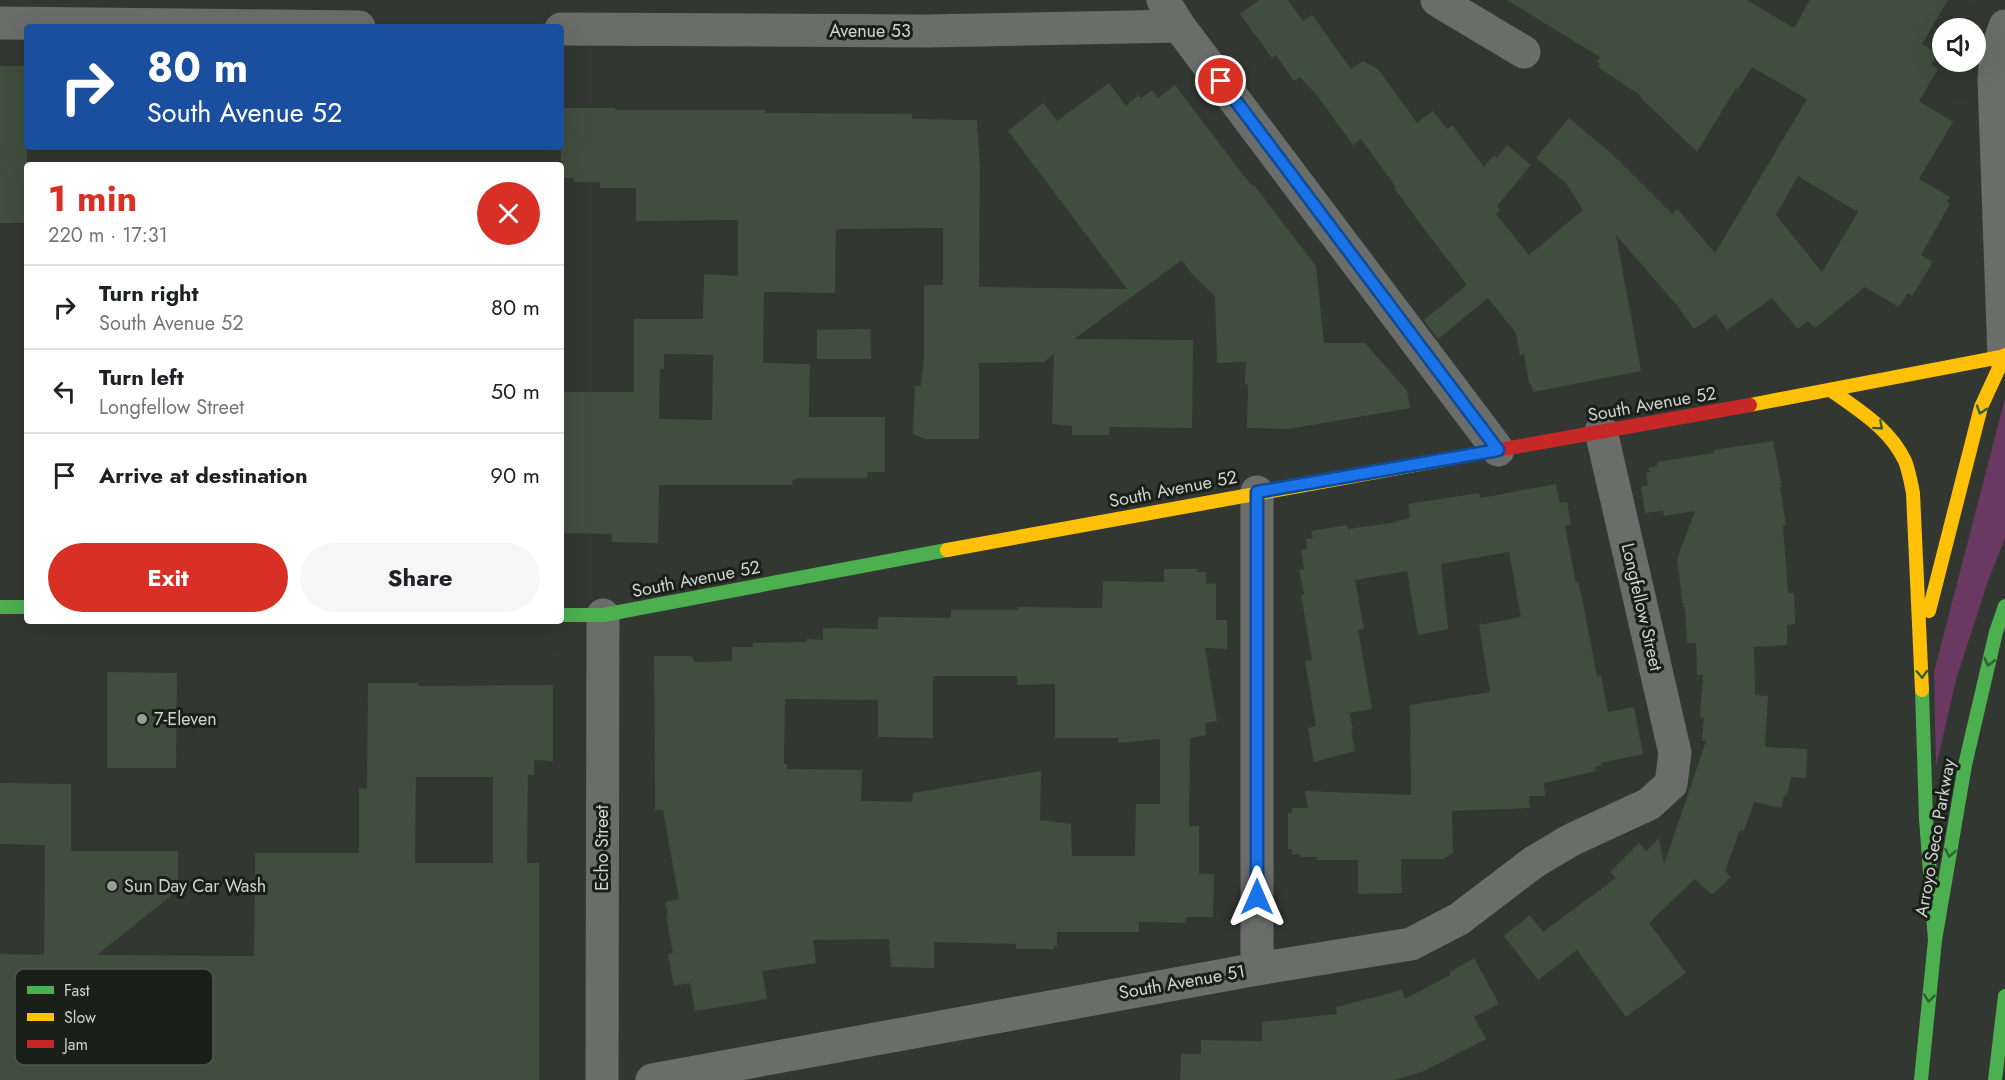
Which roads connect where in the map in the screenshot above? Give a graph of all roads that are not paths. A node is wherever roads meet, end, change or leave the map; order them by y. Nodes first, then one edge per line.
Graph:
1 (1437, 0) edge
2 (1171, 13) edge
3 (0, 23) edge
4 (90, 24) edge
5 (2005, 26) edge
6 (564, 29) edge
7 (1524, 52) dead end
8 (2005, 356) edge
9 (1832, 391) junction
10 (1601, 431) junction
11 (1498, 450) junction
12 (1257, 492) junction
13 (2005, 606) edge
14 (0, 607) edge
15 (24, 607) edge
16 (564, 615) edge
17 (603, 615) junction
18 (1921, 645) junction
19 (1671, 784) joint
20 (1935, 940) junction
21 (1257, 969) junction
22 (2005, 996) edge
23 (602, 1080) edge
24 (652, 1080) edge
25 (1921, 1080) edge
26 (1995, 1080) edge

1 - 7 street
2 - 6 street, Avenue 53
2 - 11 street
3 - 4 street
5 - 8 street
8 - 9 main road, South Avenue 52
8 -> 18 main road
9 - 10 main road, South Avenue 52
9 -> 18 main road
10 - 11 main road, South Avenue 52
10 - 19 street, Longfellow Street
11 - 12 main road, South Avenue 52
12 - 17 main road, South Avenue 52
12 - 21 street
13 -> 20 main road, Arroyo Seco Parkway
14 - 15 main road
16 - 17 main road, South Avenue 52
17 - 23 street, Echo Street
18 -> 20 main road
19 - 21 street, South Avenue 51
20 -> 25 main road, Arroyo Seco Parkway
21 - 24 street, South Avenue 51
22 - 26 main road

